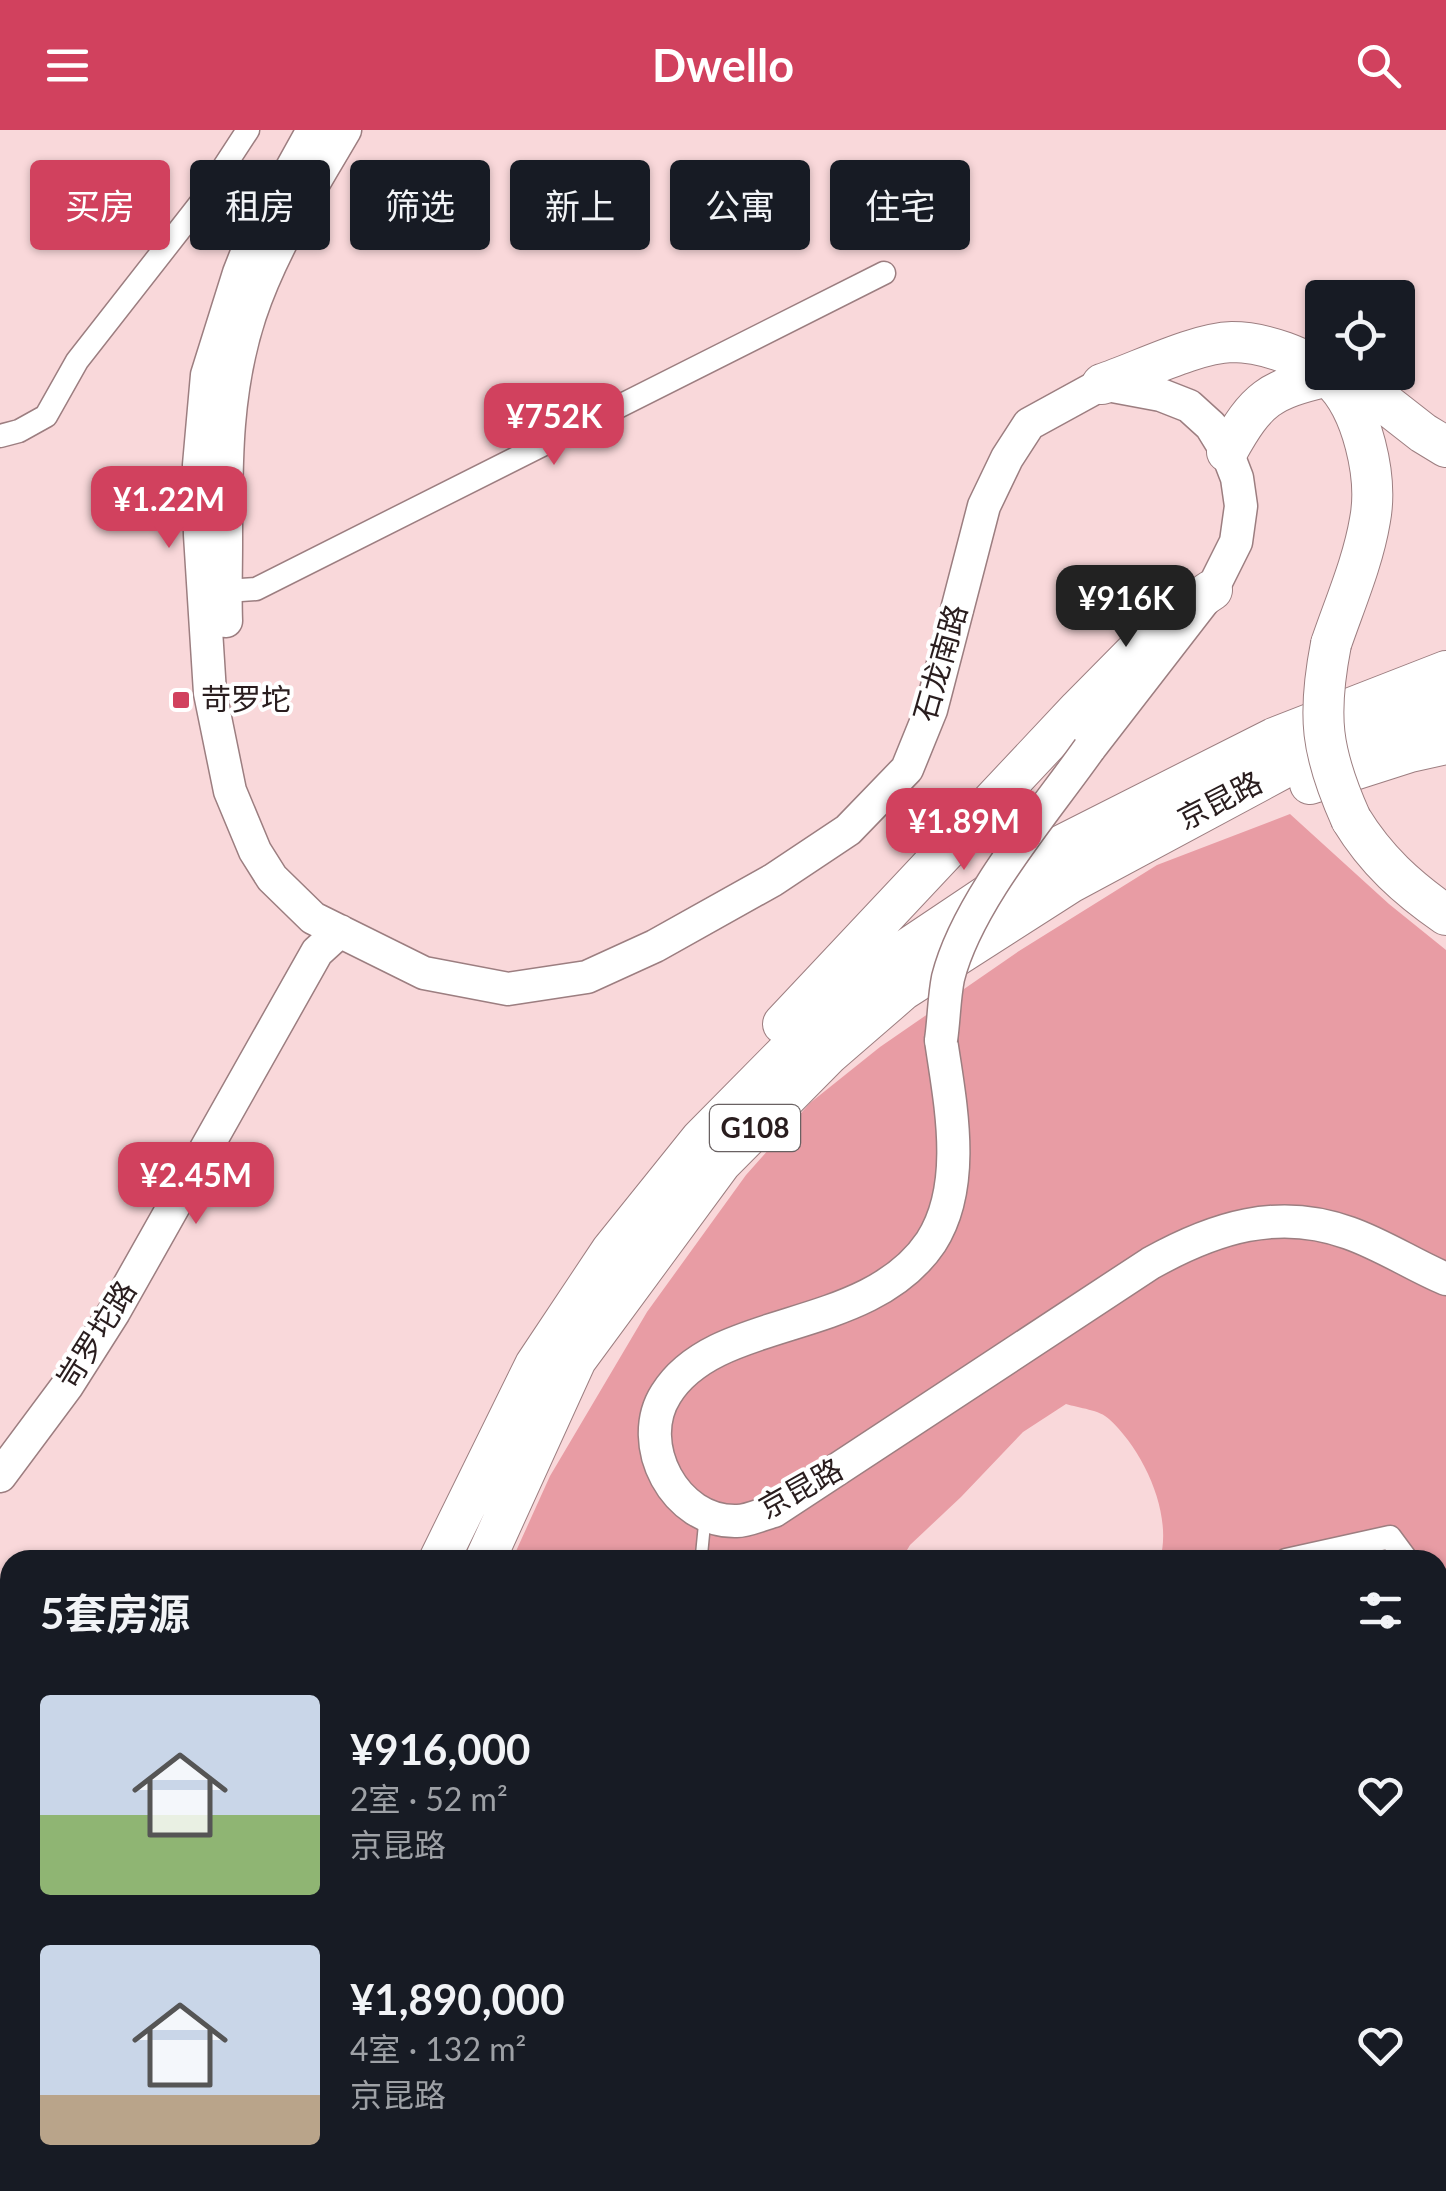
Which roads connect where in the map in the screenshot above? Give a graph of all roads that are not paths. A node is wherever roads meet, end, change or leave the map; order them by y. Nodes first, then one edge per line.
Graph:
1 (248, 130) edge
2 (313, 130) edge
3 (344, 130) edge
4 (228, 160) edge
5 (296, 160) edge
6 (190, 214) edge
7 (249, 250) edge
8 (884, 274) dead end
9 (1305, 361) edge
10 (1305, 380) edge
11 (1102, 384) junction
12 (1340, 390) edge
13 (1365, 390) edge
14 (0, 436) edge
15 (1446, 447) edge
16 (1227, 452) junction
17 (1212, 590) junction
18 (214, 592) junction
19 (1446, 671) edge
20 (1446, 704) edge
21 (1446, 744) edge
22 (1358, 816) junction
23 (1168, 829) junction
24 (1446, 895) edge
25 (1446, 914) edge
26 (340, 931) junction
27 (611, 1252) junction
28 (1446, 1279) edge
29 (0, 1476) edge
30 (705, 1514) junction
31 (444, 1550) edge
32 (490, 1550) edge
33 (702, 1550) edge
34 (1331, 1550) edge
35 (1400, 1550) edge

1 - 4 street
2 - 5 main road, 石龙南路
3 - 18 main road, 石龙南路
6 - 14 street
7 - 18 main road, 石龙南路
8 - 18 street
9 - 11 highway
10 - 16 highway
11 - 16 main road
11 - 26 main road, 石龙南路
12 - 22 highway, bridge
13 - 15 highway
16 - 17 main road
17 - 27 highway
17 - 30 main road, bridge
18 - 26 main road, 石龙南路
19 - 27 highway, 京昆路 / G108
20 - 23 highway, 京昆路 / G108
21 - 23 highway
22 - 24 highway
22 - 25 highway
23 - 32 highway, 京昆路 / G108
26 - 29 main road, 岢罗坨路
27 - 31 highway, 京昆路 / G108
28 - 30 main road, 京昆路
30 - 33 lane
34 - 35 street

